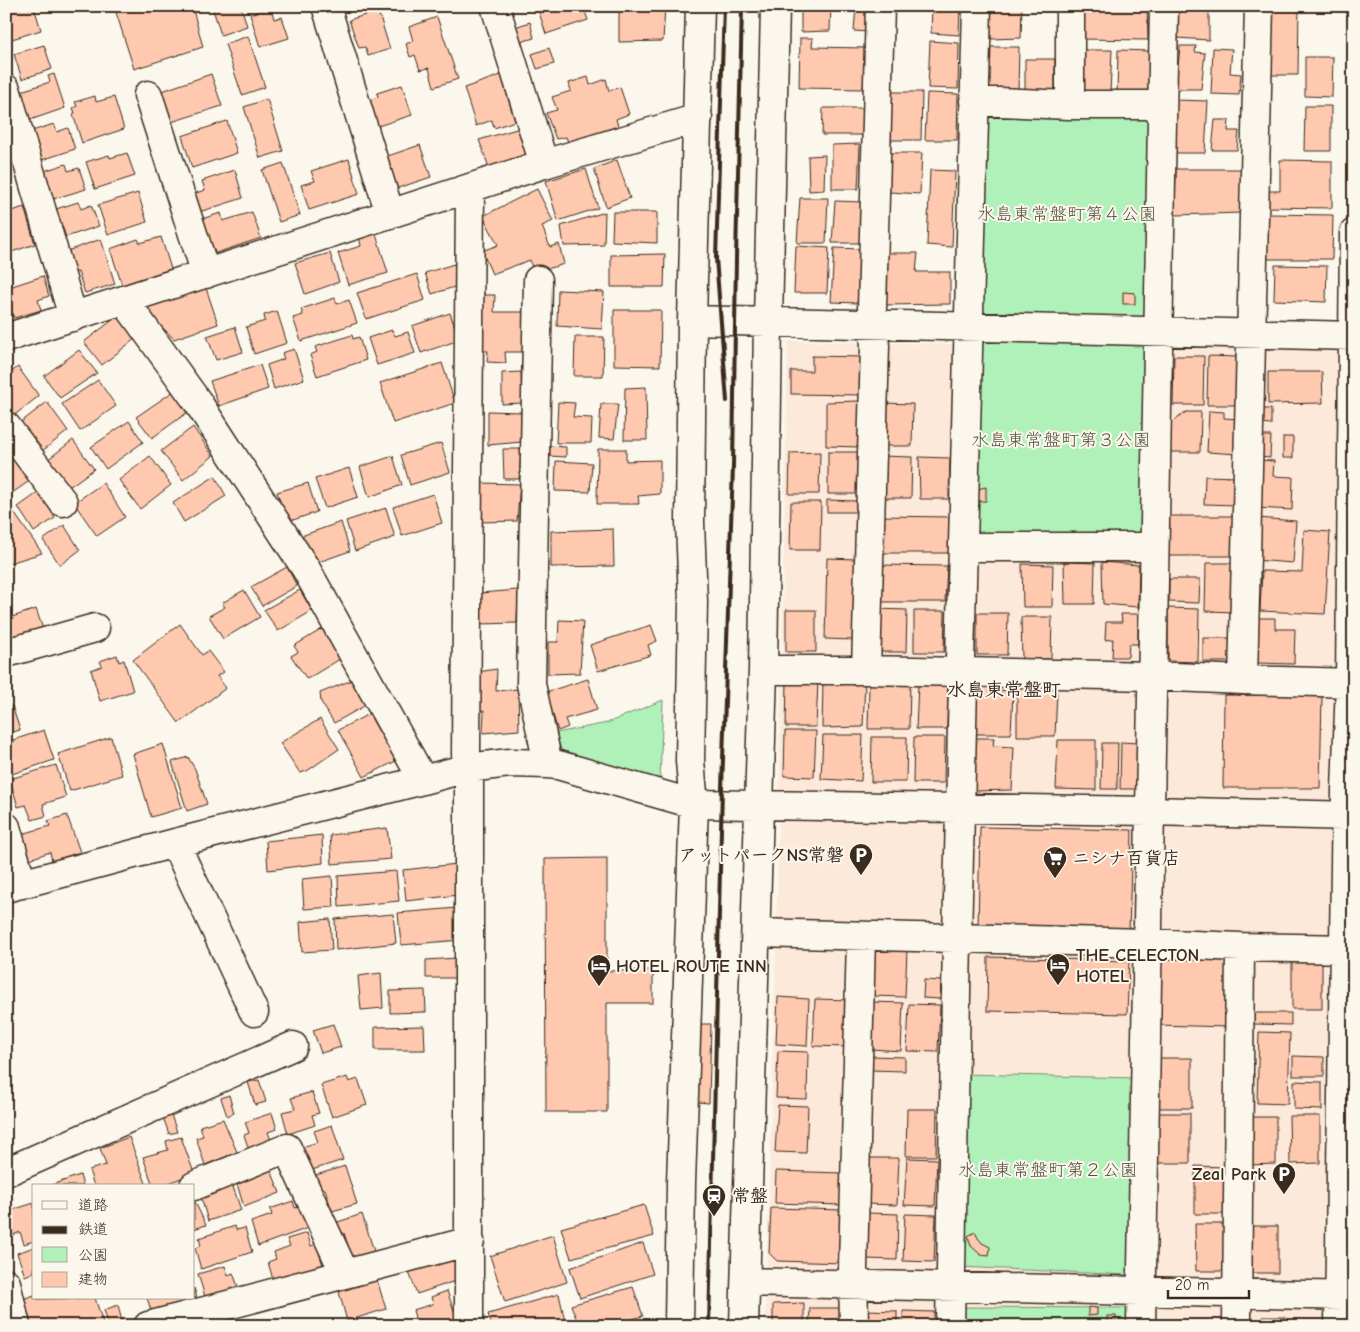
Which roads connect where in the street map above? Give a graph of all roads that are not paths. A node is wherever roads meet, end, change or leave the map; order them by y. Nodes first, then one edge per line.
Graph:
1 (326, 6) edge
2 (495, 6) edge
3 (700, 6) edge
4 (775, 6) edge
5 (880, 6) edge
6 (977, 6) edge
7 (1070, 6) edge
8 (1164, 6) edge
9 (1259, 6) edge
10 (6, 89) edge
11 (148, 95) dead end
12 (974, 101) junction
13 (1070, 105) junction
14 (1162, 105) junction
15 (698, 118) junction
16 (544, 164) junction
17 (470, 188) junction
18 (390, 214) junction
19 (1354, 233) edge
20 (206, 274) junction
21 (538, 280) dead end
22 (124, 300) junction
23 (73, 317) junction
24 (692, 320) junction
25 (768, 322) junction
26 (874, 325) junction
27 (968, 327) junction
28 (1158, 332) junction
29 (1251, 334) junction
30 (1353, 336) edge
31 (6, 338) edge
32 (6, 426) edge
33 (63, 502) dead end
34 (963, 547) junction
35 (1154, 547) junction
36 (95, 628) dead end
37 (6, 653) edge
38 (763, 670) junction
39 (866, 670) junction
40 (961, 672) junction
41 (1152, 676) junction
42 (1244, 680) junction
43 (1352, 683) edge
44 (548, 764) junction
45 (468, 768) junction
46 (423, 780) junction
47 (694, 804) junction
48 (760, 805) junction
49 (959, 808) junction
50 (1149, 811) junction
51 (1350, 816) edge
52 (6, 827) edge
53 (179, 850) junction
54 (14, 886) edge
55 (756, 933) junction
56 (862, 936) junction
57 (957, 939) junction
58 (1147, 943) junction
59 (1240, 947) junction
60 (1349, 949) edge
61 (254, 1012) dead end
62 (293, 1046) dead end
63 (6, 1172) edge
64 (195, 1186) edge
65 (470, 1241) junction
66 (345, 1274) junction
67 (746, 1282) junction
68 (6, 1283) edge
69 (854, 1284) junction
70 (951, 1287) junction
71 (1141, 1291) junction
72 (1238, 1293) junction
73 (1347, 1296) edge
74 (16, 1326) edge
75 (148, 1326) edge
76 (470, 1326) edge
77 (679, 1326) edge
78 (744, 1326) edge
79 (854, 1326) edge
80 (950, 1326) edge
81 (1141, 1326) edge
82 (1237, 1326) edge
83 (1339, 1326) edge

1 - 18 street
2 - 16 street
3 - 15 street
4 - 25 street
5 - 26 street
6 - 12 street
7 - 13 street
8 - 14 street
9 - 29 street
10 - 23 street
11 - 20 street
12 - 13 street
12 - 27 street
13 - 14 street
14 - 28 street
15 - 16 street
15 - 24 street
16 - 17 street
17 - 18 street
17 - 45 street
18 - 20 street
19 - 30 street
20 - 22 street
21 - 44 street
22 - 23 street
22 - 46 street
23 - 31 street
24 - 25 street
24 - 47 street
25 - 26 street
25 - 38 street
26 - 27 street
26 - 39 street
27 - 28 street
27 - 34 street
28 - 29 street
28 - 35 street
29 - 30 street
29 - 42 street
30 - 43 street
32 - 33 street
34 - 35 street
34 - 40 street
35 - 41 street
36 - 37 street
38 - 39 street
38 - 48 street
39 - 40 street
40 - 41 street
40 - 49 street
41 - 42 street
41 - 50 street
42 - 43 street
43 - 51 street
44 - 45 street
44 - 47 street
45 - 46 street
45 - 65 street
46 - 53 street
47 - 48 street
47 - 77 street
48 - 49 street
48 - 55 street
49 - 50 street
49 - 57 street
50 - 51 street
50 - 58 street
51 - 60 street
52 - 54 street
53 - 54 street
53 - 61 street
55 - 56 street
55 - 67 street
56 - 57 street
56 - 69 street
57 - 58 street
57 - 70 street
58 - 59 street
58 - 71 street
59 - 60 street
59 - 72 street
60 - 73 street
62 - 63 street
64 - 66 street
65 - 66 street
65 - 76 street
66 - 75 street
67 - 69 street
67 - 78 street
68 - 74 street
69 - 70 street
69 - 79 street
70 - 71 street
70 - 80 street
71 - 72 street
71 - 81 street
72 - 73 street
72 - 82 street
73 - 83 street

